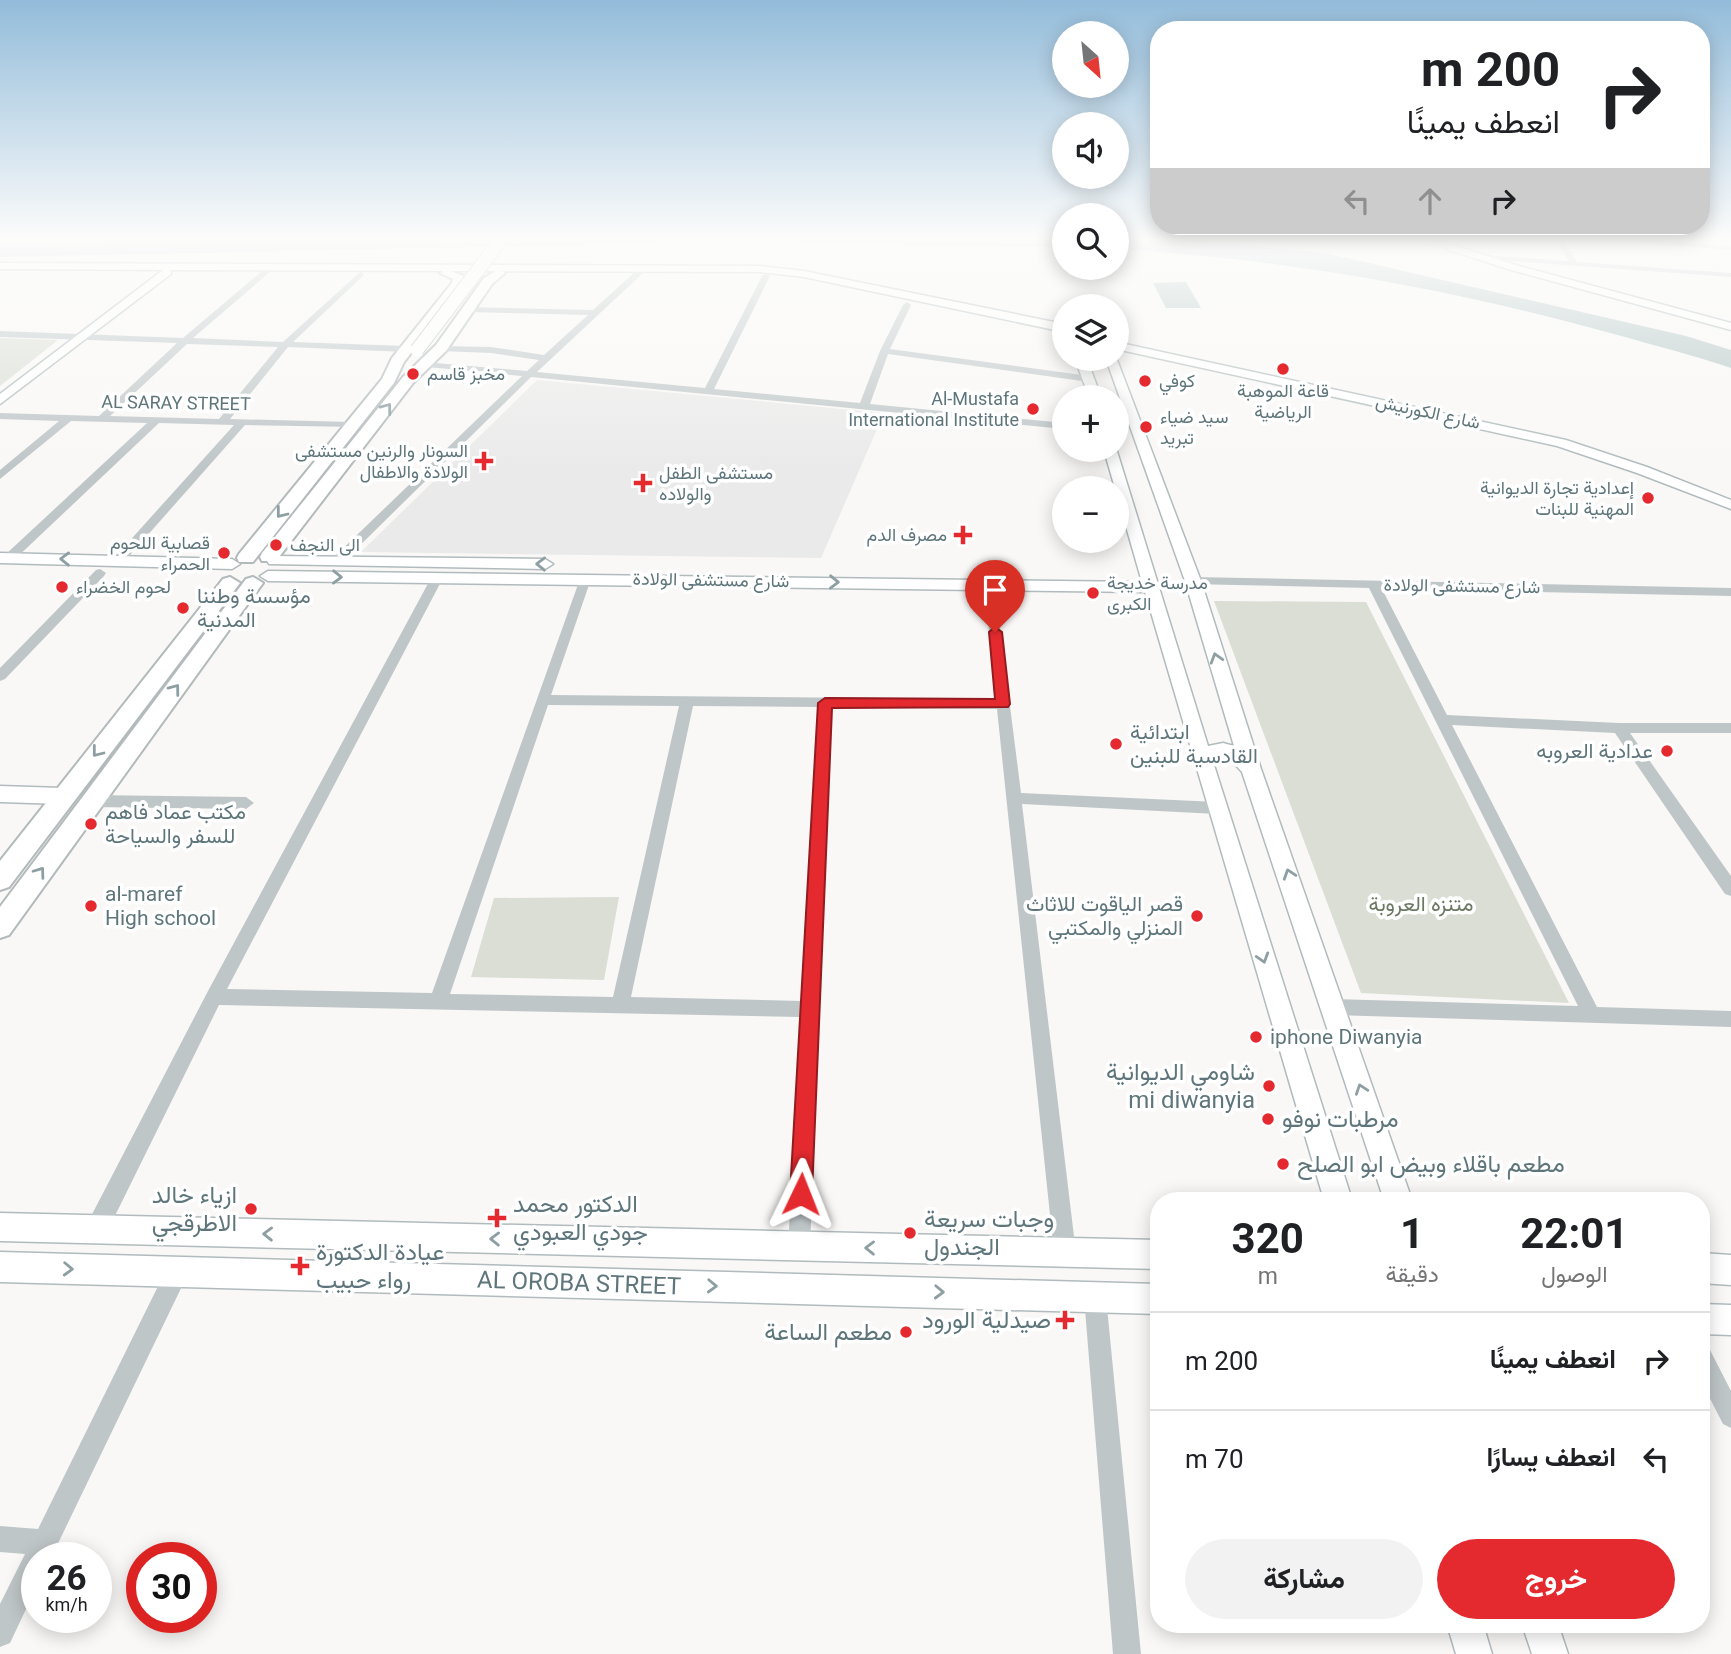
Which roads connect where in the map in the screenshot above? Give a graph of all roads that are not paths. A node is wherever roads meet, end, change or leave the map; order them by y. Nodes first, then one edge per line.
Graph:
1 (94, 314) edge
2 (114, 314) edge
3 (216, 314) edge
4 (318, 314) edge
5 (442, 314) edge
6 (448, 314) edge
7 (451, 314) edge
8 (460, 314) edge
9 (593, 314) edge
10 (747, 314) edge
11 (903, 314) edge
12 (975, 314) edge
13 (984, 314) edge
14 (1690, 314) edge
15 (1693, 314) edge
16 (1731, 325) edge
17 (1052, 326) edge
18 (1052, 332) edge
19 (0, 334) edge
20 (65, 336) junction
21 (85, 337) junction
22 (185, 341) junction
23 (1129, 342) edge
24 (284, 346) junction
25 (424, 348) junction
26 (1129, 348) edge
27 (884, 351) junction
28 (546, 358) junction
29 (427, 364) junction
30 (1086, 371) edge
31 (530, 373) junction
32 (1089, 379) junction
33 (408, 380) junction
34 (1091, 385) edge
35 (0, 386) edge
36 (708, 391) junction
37 (0, 400) edge
38 (864, 406) junction
39 (0, 416) edge
40 (68, 418) junction
41 (101, 419) junction
42 (156, 420) junction
43 (222, 422) junction
44 (242, 422) junction
45 (351, 425) junction
46 (1052, 425) edge
47 (1129, 461) edge
48 (1128, 462) edge
49 (0, 476) edge
50 (1728, 494) edge
51 (1731, 505) edge
52 (119, 560) junction
53 (337, 561) junction
54 (3, 563) edge
55 (266, 569) junction
56 (232, 570) junction
57 (100, 573) junction
58 (737, 574) junction
59 (437, 578) junction
60 (585, 579) junction
61 (1151, 580) junction
62 (1193, 581) junction
63 (990, 583) junction
64 (1373, 584) junction
65 (1731, 592) edge
66 (0, 676) edge
67 (542, 700) junction
68 (687, 701) junction
69 (825, 703) junction
70 (1003, 704) junction
71 (1440, 720) junction
72 (1237, 726) junction
73 (1194, 727) junction
74 (1619, 728) junction
75 (1731, 728) edge
76 (1206, 763) junction
77 (1251, 769) junction
78 (0, 794) edge
79 (62, 796) junction
80 (1015, 798) junction
81 (91, 801) junction
82 (246, 803) dead end
83 (1217, 808) junction
84 (0, 880) edge
85 (1731, 889) edge
86 (0, 928) edge
87 (214, 996) junction
88 (438, 1001) junction
89 (620, 1006) junction
90 (1333, 1007) junction
91 (808, 1009) junction
92 (1592, 1016) junction
93 (1731, 1019) edge
94 (1336, 1192) edge
95 (1395, 1192) edge
96 (0, 1227) edge
97 (96, 1230) junction
98 (799, 1247) junction
99 (1065, 1253) junction
100 (1150, 1255) edge
101 (0, 1267) edge
102 (1710, 1269) edge
103 (1731, 1270) edge
104 (177, 1272) junction
105 (1095, 1297) junction
106 (1150, 1299) edge
107 (1710, 1319) edge
108 (1731, 1320) edge
109 (1710, 1374) edge
110 (1731, 1416) edge
111 (0, 1539) edge
112 (43, 1542) joint
113 (21, 1589) edge
114 (0, 1633) edge
115 (1468, 1633) edge
116 (1542, 1633) edge
117 (1127, 1654) edge
118 (1474, 1654) edge
119 (1550, 1654) edge

1 - 20 main road
2 - 21 main road
3 - 22 street
4 - 24 street
5 - 25 main road
6 - 25 main road, bridge
7 - 25 main road
8 - 25 main road
9 - 28 street
10 - 36 street
11 - 27 street
12 - 18 main road
13 - 17 main road
14 - 16 main road
15 - 16 main road
19 - 20 street
20 - 21 street
20 - 35 main road
21 - 22 street
21 - 37 main road
22 - 24 street
22 - 41 street
23 - 50 main road, شارع الكورنيش
24 - 25 street
24 - 43 street
25 - 28 street
25 - 29 main road
25 - 33 main road
25 - 45 main road
26 - 51 main road, شارع الكورنيش
27 - 32 street
27 - 38 street
28 - 31 street
29 - 31 street
29 - 33 main road
30 - 32 main road
31 - 36 street
31 - 53 street
32 - 34 main road
55 -> 33 main road
36 - 38 street
38 - 46 street
39 - 40 street, AL SARAY STREET
40 - 41 street, AL SARAY STREET
40 - 49 street
41 - 42 street, AL SARAY STREET
42 - 43 street, AL SARAY STREET
42 - 54 street
43 - 44 street, AL SARAY STREET
44 - 45 street, AL SARAY STREET
44 - 52 street
45 -> 56 main road
47 - 62 main road
48 - 61 main road
52 -> 54 main road
52 - 56 main road
53 - 55 main road, شارع مستشفى الولادة
58 -> 53 main road, شارع مستشفى الولادة
54 - 57 main road
55 - 56 main road
55 - 56 main road
55 -> 59 main road, شارع مستشفى الولادة
81 -> 55 main road
56 - 57 main road
56 -> 79 main road
57 - 66 street
58 - 60 main road, شارع مستشفى الولادة
58 - 61 main road, شارع مستشفى الولادة
58 -> 63 main road, شارع مستشفى الولادة
59 - 60 main road, شارع مستشفى الولادة
59 - 87 street
60 - 67 street
61 - 63 main road, شارع مستشفى الولادة
61 - 73 main road
62 - 64 street, شارع مستشفى الولادة
72 -> 62 main road
63 - 70 street
64 - 65 street, شارع مستشفى الولادة
64 - 71 street
67 - 68 street
67 - 88 street
68 - 69 street
68 - 89 street
69 - 70 street
69 - 91 street
70 - 80 street
71 - 74 street
71 - 92 street
72 - 73 main road
72 - 77 main road
73 - 76 main road
74 - 75 street
74 - 85 street
76 - 77 main road
76 - 83 main road
90 -> 77 main road
78 - 79 main road
79 - 84 main road
80 - 83 street
80 - 99 street
81 - 82 street
86 -> 81 main road
83 -> 94 main road
87 - 88 street
87 - 97 street
88 - 89 street
89 - 91 street
90 - 92 street
95 -> 90 main road
91 - 98 street
92 - 93 street
96 - 97 main road, AL OROBA STREET
98 -> 97 main road, AL OROBA STREET
99 -> 98 main road, AL OROBA STREET
99 - 100 main road, AL OROBA STREET
101 -> 104 main road, AL OROBA STREET
102 - 103 main road
104 -> 105 main road, AL OROBA STREET
104 - 112 street
105 - 106 main road, AL OROBA STREET
105 - 117 street
107 - 108 main road
109 - 110 street
111 - 112 street
113 - 114 street
115 - 118 main road
116 - 119 main road

